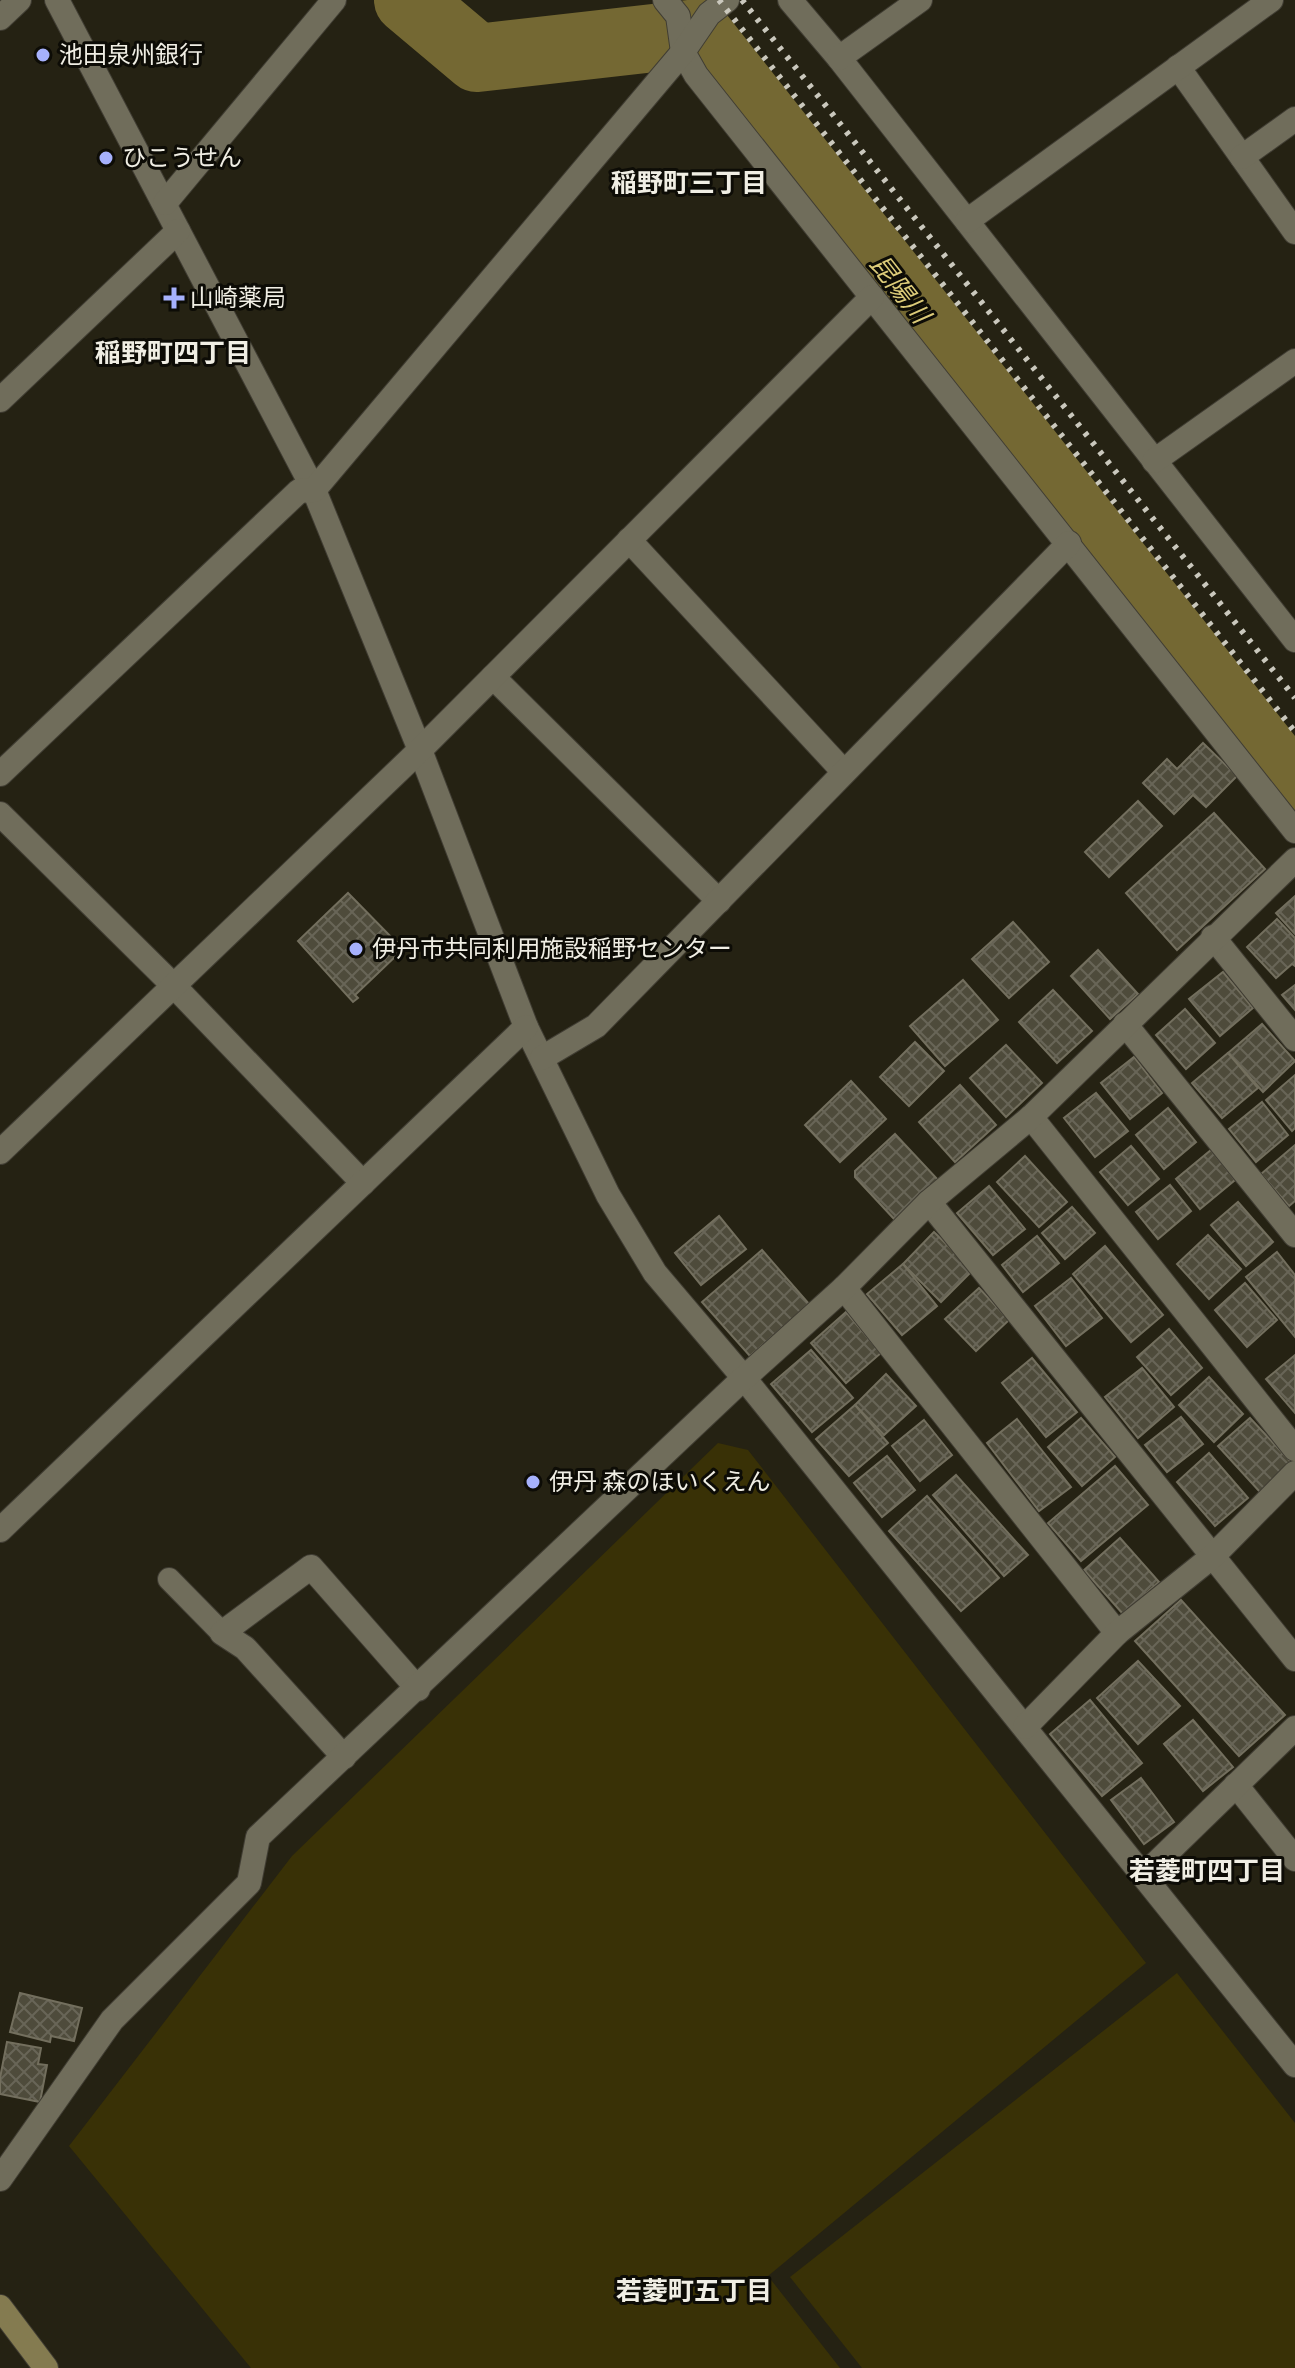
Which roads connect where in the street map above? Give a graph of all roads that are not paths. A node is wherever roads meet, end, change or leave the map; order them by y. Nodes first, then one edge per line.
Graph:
1 (19, 0) edge
2 (57, 0) edge
3 (334, 0) edge
4 (790, 0) edge
5 (920, 0) edge
6 (1271, 0) edge
7 (718, 7) edge
8 (672, 8) edge
9 (0, 18) edge
10 (683, 52) junction
11 (839, 58) junction
12 (1178, 67) junction
13 (1295, 119) edge
14 (1242, 157) junction
15 (165, 203) junction
16 (967, 221) junction
17 (178, 231) junction
18 (1295, 232) edge
19 (872, 297) junction
20 (1295, 361) edge
21 (0, 400) edge
22 (1154, 461) junction
23 (314, 490) junction
24 (629, 540) junction
25 (1069, 543) junction
26 (1295, 640) edge
27 (493, 677) junction
28 (420, 750) junction
29 (844, 772) junction
30 (0, 774) edge
31 (0, 814) edge
32 (1295, 831) edge
33 (1295, 860) edge
34 (719, 901) junction
35 (1213, 937) junction
36 (174, 986) junction
37 (1125, 1024) junction
38 (526, 1027) junction
39 (1295, 1039) edge
40 (542, 1058) junction
41 (1031, 1117) junction
42 (0, 1152) edge
43 (363, 1183) junction
44 (929, 1202) junction
45 (1295, 1235) edge
46 (844, 1288) junction
47 (744, 1378) junction
48 (1295, 1449) edge
49 (1295, 1473) edge
50 (0, 1530) edge
51 (1213, 1556) junction
52 (169, 1579) dead end
53 (222, 1633) junction
54 (1117, 1633) junction
55 (1295, 1659) edge
56 (418, 1689) junction
57 (1025, 1727) junction
58 (1295, 1728) edge
59 (344, 1757) junction
60 (1236, 1785) junction
61 (1295, 1859) edge
62 (1144, 1875) junction
63 (1295, 2065) edge
64 (0, 2179) edge
65 (0, 2307) edge
66 (46, 2368) edge

1 - 9 street
2 - 15 street
3 - 15 street
4 - 11 street
5 - 11 street
6 - 12 street
7 - 10 street
8 - 10 street
10 - 19 street
10 - 23 street
11 - 16 street
12 - 14 street
12 - 16 street
13 - 14 street
14 - 18 street
15 - 17 street
16 - 22 street
17 - 21 street
17 - 23 street
19 - 24 street
19 - 25 street
20 - 22 street
22 - 26 street
23 - 28 street
23 - 30 street
24 - 27 street
24 - 29 street
25 - 29 street
25 - 32 street
27 - 28 street
27 - 34 street
28 - 36 street
28 - 38 street
29 - 34 street
31 - 36 street
33 - 35 street
34 - 40 street
35 - 37 street
35 - 39 street
36 - 42 street
36 - 43 street
37 - 41 street
37 - 45 street
38 - 40 street
38 - 43 street
40 - 47 street
41 - 44 street
41 - 48 street
43 - 50 street
44 - 46 street
44 - 51 street
46 - 47 street
46 - 54 street
47 - 56 street
47 - 57 street
49 - 51 street
51 - 54 street
51 - 55 street
52 - 53 lane
53 - 56 street
53 - 59 street
54 - 57 street
56 - 59 street
57 - 62 street
58 - 60 street
59 - 64 street
60 - 61 street
60 - 62 street
62 - 63 street
65 - 66 main road

